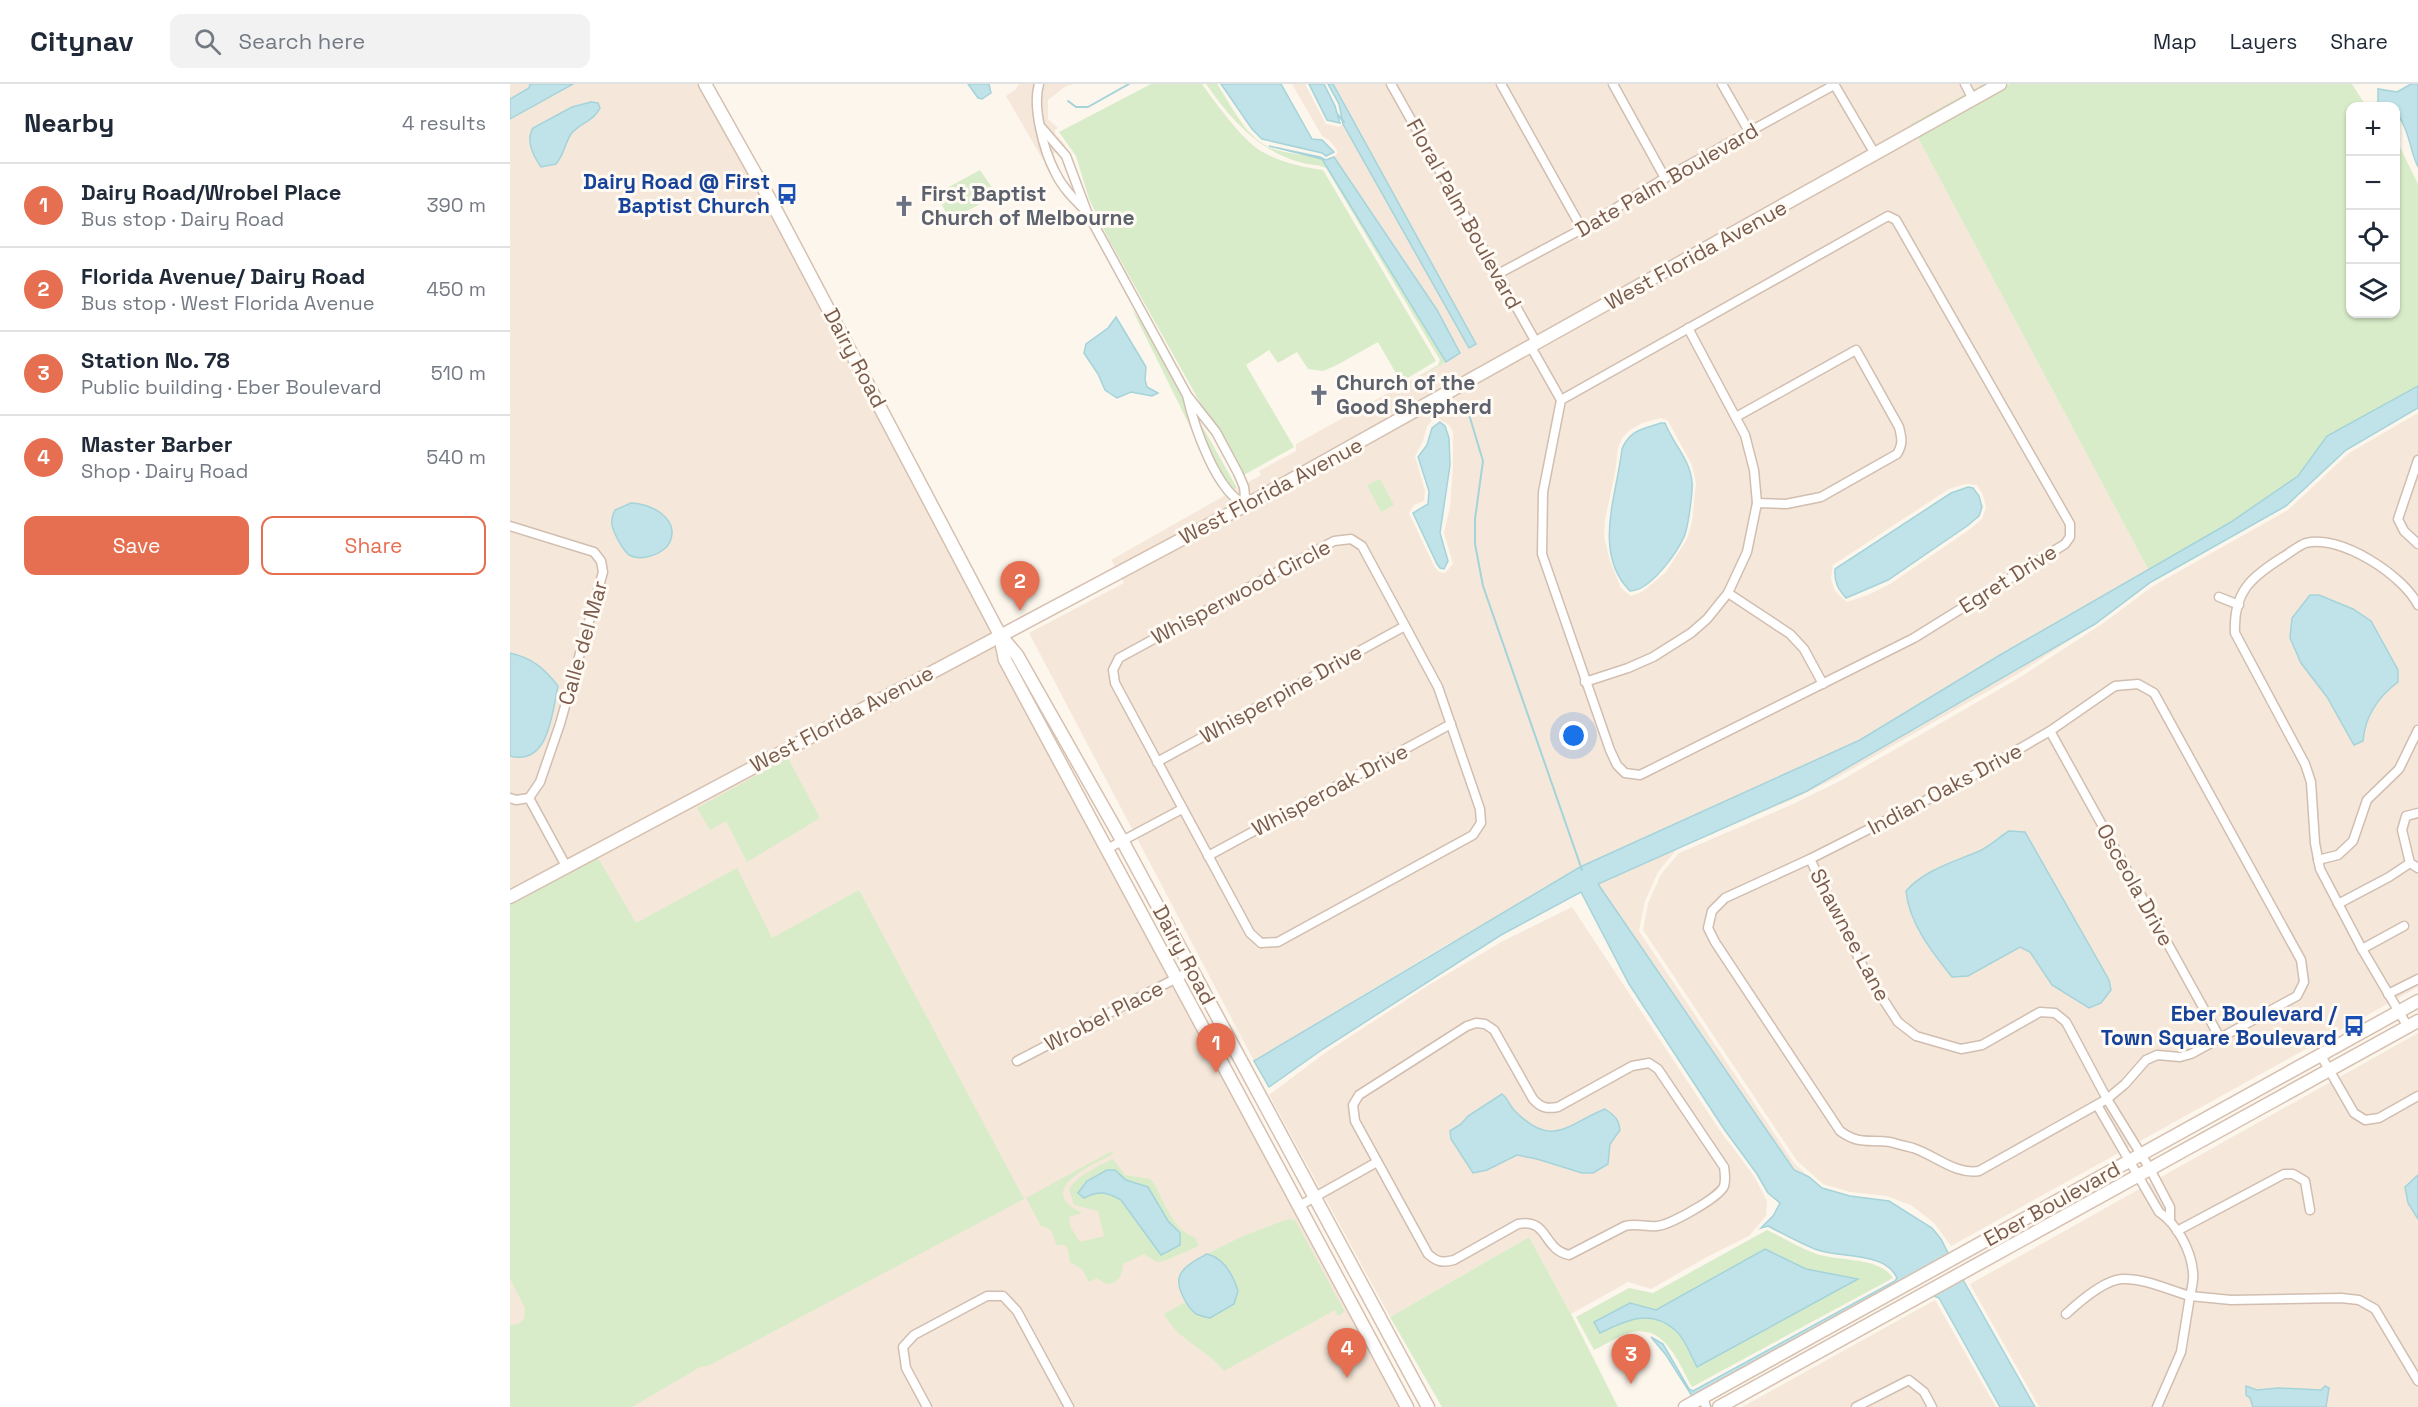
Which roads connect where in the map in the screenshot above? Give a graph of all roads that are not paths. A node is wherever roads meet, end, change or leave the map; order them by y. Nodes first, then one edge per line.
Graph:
1 (705, 84) edge
2 (1039, 84) edge
3 (1391, 84) edge
4 (1501, 84) edge
5 (1613, 84) edge
6 (1722, 84) edge
7 (1965, 84) edge
8 (2000, 84) edge
9 (1834, 85) edge
10 (1973, 99) junction
11 (1041, 127) junction
12 (1750, 133) junction
13 (1875, 154) junction
14 (1070, 165) junction
15 (1055, 173) junction
16 (1665, 178) junction
17 (1087, 212) junction
18 (1582, 229) junction
19 (1498, 274) junction
20 (1688, 328) junction
21 (1534, 346) junction
22 (1186, 395) junction
23 (1560, 400) junction
24 (1736, 417) junction
25 (2418, 460) edge
26 (1757, 503) junction
27 (1246, 505) junction
28 (510, 526) edge
29 (2418, 544) edge
30 (1728, 593) junction
31 (2219, 597) dead end
32 (2239, 605) junction
33 (2418, 605) edge
34 (1406, 626) junction
35 (1000, 635) junction
36 (1585, 682) junction
37 (1823, 684) junction
38 (1451, 724) junction
39 (2418, 730) edge
40 (2050, 731) junction
41 (1157, 762) junction
42 (510, 798) edge
43 (529, 798) junction
44 (1182, 809) junction
45 (2418, 813) edge
46 (1123, 842) junction
47 (1107, 849) junction
48 (1208, 856) junction
49 (1809, 859) junction
50 (2318, 860) junction
51 (2410, 863) junction
52 (566, 866) junction
53 (2418, 868) edge
54 (510, 897) edge
55 (2338, 904) junction
56 (2404, 926) dead end
57 (2362, 949) junction
58 (1192, 970) junction
59 (1177, 978) junction
60 (2418, 979) edge
61 (2388, 994) junction
62 (2418, 1001) edge
63 (2399, 1012) junction
64 (2413, 1024) edge
65 (2220, 1038) junction
66 (2320, 1054) junction
67 (1017, 1061) dead end
68 (2329, 1070) junction
69 (2418, 1096) edge
70 (2107, 1099) junction
71 (2097, 1105) junction
72 (2120, 1121) junction
73 (2109, 1127) junction
74 (2140, 1154) junction
75 (1377, 1162) junction
76 (2128, 1162) junction
77 (2150, 1169) junction
78 (2137, 1177) junction
79 (1314, 1198) junction
80 (1299, 1206) junction
81 (2310, 1210) dead end
82 (2170, 1220) junction
83 (2177, 1232) junction
84 (2190, 1296) junction
85 (2066, 1314) dead end
86 (2418, 1381) edge
87 (1705, 1402) edge
88 (927, 1407) edge
89 (1069, 1407) edge
90 (1407, 1407) edge
91 (1428, 1407) edge
92 (1685, 1407) edge
93 (1717, 1407) edge
94 (1856, 1407) edge
95 (1932, 1407) edge
96 (2157, 1407) edge

1 - 35 street, Dairy Road
2 - 11 street
3 - 19 street, Floral Palm Boulevard
4 - 18 street
5 - 16 street
6 - 12 street
7 - 10 street
8 - 10 street, West Florida Avenue
9 - 12 street, Date Palm Boulevard
9 - 13 street
10 - 13 street, West Florida Avenue
11 - 14 street
11 - 15 street
12 - 16 street, Date Palm Boulevard
13 - 21 street, West Florida Avenue
14 - 15 street
14 - 17 street
15 - 17 street
16 - 18 street, Date Palm Boulevard
17 - 22 street
18 - 19 street, Date Palm Boulevard
19 - 21 street, Floral Palm Boulevard
20 - 23 street, Egret Drive
20 - 24 street
20 - 37 street, Egret Drive
21 - 23 street
21 - 27 street, West Florida Avenue
22 - 27 street
22 - 27 street
23 - 36 street, Egret Drive
24 - 26 street
24 - 26 street
25 - 29 street
26 - 30 street
27 - 35 street, West Florida Avenue
28 - 43 street, Calle del Mar
30 - 36 street
30 - 37 street
31 - 32 street
32 - 33 street
32 - 50 street
34 - 38 street, Whisperwood Circle
34 - 41 street, Whisperpine Drive
34 - 41 street, Whisperwood Circle
35 - 46 street, Dairy Road
35 - 47 street, Dairy Road
35 - 52 street, West Florida Avenue
36 - 37 street, Egret Drive
38 - 48 street, Whisperoak Drive
38 - 48 street, Whisperwood Circle
39 - 50 street
40 - 49 street, Indian Oaks Drive
40 - 65 street, Osceola Drive
40 - 65 street, Indian Oaks Drive
41 - 44 street, Whisperwood Circle
42 - 43 street
43 - 52 street
44 - 46 street
44 - 48 street, Whisperwood Circle
45 - 51 street
46 - 47 street
46 - 58 street, Dairy Road
47 - 59 street, Dairy Road
49 - 70 street, Shawnee Lane
49 - 71 street, Indian Oaks Drive
50 - 55 street
51 - 53 street
51 - 55 street
52 - 54 street, West Florida Avenue
55 - 57 street
56 - 57 street
57 - 61 street
58 - 59 street, Wrobel Place
58 - 79 street, Dairy Road
59 - 67 street, Wrobel Place
59 - 80 street, Dairy Road
60 - 61 street
61 - 63 street
62 - 63 street, Eber Boulevard
63 - 64 street
63 - 66 street, Eber Boulevard
64 - 68 street, Eber Boulevard
65 - 70 street, Indian Oaks Drive
66 - 68 street
66 - 74 street, Eber Boulevard
68 - 69 street
68 - 77 street, Eber Boulevard
70 - 71 street, Indian Oaks Drive
70 - 72 street
71 - 73 street
72 - 73 street
72 - 74 street
73 - 76 street
74 - 76 street, Eber Boulevard
74 - 77 street
75 - 75 street
75 - 79 street
76 - 78 street
76 - 87 street, Eber Boulevard
77 - 78 street, Eber Boulevard
77 - 82 street
78 - 82 street
78 - 93 street, Eber Boulevard
79 - 80 street
79 - 91 street, Dairy Road
80 - 90 street, Dairy Road
81 - 83 street
82 - 83 street
83 - 84 street
84 - 85 street
84 - 86 street
84 - 96 street
87 - 92 street, Eber Boulevard
87 - 93 street
88 - 89 street
94 - 95 street

